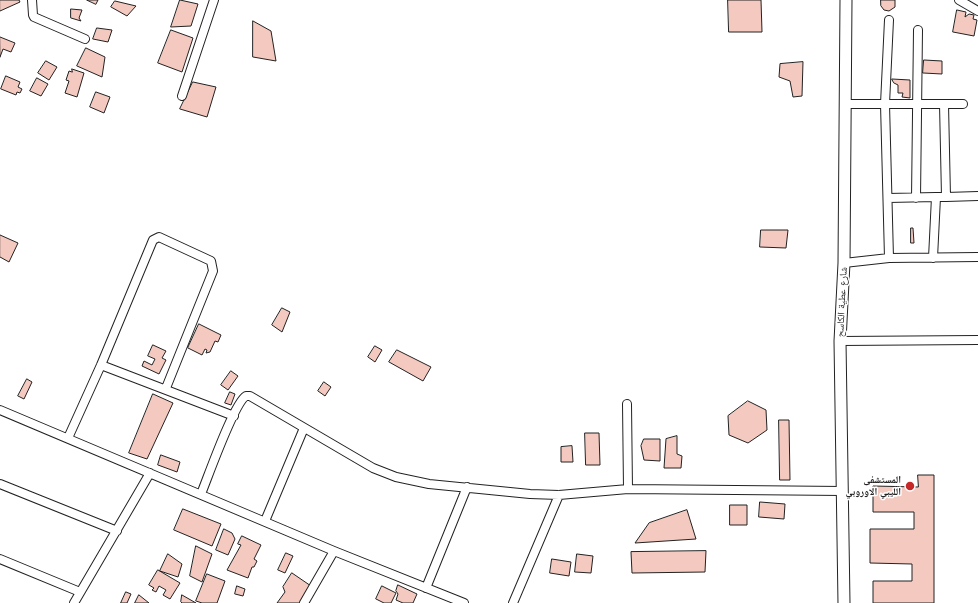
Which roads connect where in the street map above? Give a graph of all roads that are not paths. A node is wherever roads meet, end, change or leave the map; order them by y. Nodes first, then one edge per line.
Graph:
1 (32, 0) edge
2 (214, 0) edge
3 (846, 0) edge
4 (959, 0) edge
5 (978, 11) edge
6 (888, 20) dead end
7 (918, 30) dead end
8 (85, 39) dead end
9 (182, 96) dead end
10 (844, 104) junction
11 (885, 104) junction
12 (917, 104) junction
13 (944, 104) junction
14 (964, 104) dead end
15 (978, 196) edge
16 (936, 197) junction
17 (946, 197) junction
18 (888, 198) junction
19 (916, 198) junction
20 (978, 257) edge
21 (889, 258) junction
22 (933, 258) junction
23 (844, 263) junction
24 (978, 340) edge
25 (840, 341) junction
26 (101, 365) junction
27 (166, 388) junction
28 (627, 404) dead end
29 (0, 410) edge
30 (234, 416) junction
31 (304, 428) junction
32 (68, 438) junction
33 (150, 473) junction
34 (0, 484) edge
35 (467, 487) junction
36 (628, 489) junction
37 (843, 491) junction
38 (201, 494) junction
39 (559, 495) junction
40 (265, 521) junction
41 (117, 532) junction
42 (334, 551) junction
43 (0, 559) edge
44 (426, 588) junction
45 (80, 592) junction
46 (74, 603) edge
47 (304, 603) edge
48 (464, 603) edge
49 (513, 603) edge
50 (844, 603) edge

1 - 8 street
2 - 9 street
3 - 10 street, شارع عطية الكاسح
4 - 5 street
6 - 11 street
7 - 12 street
10 - 11 street
10 - 23 street, شارع عطية الكاسح
11 - 12 street
11 - 18 street
12 - 13 street
12 - 19 street
13 - 14 street
13 - 17 street
15 - 17 street
16 - 17 street
16 - 19 street
16 - 22 street
18 - 19 street
18 - 21 street
20 - 22 street
21 - 22 street
21 - 23 street
23 - 25 street, شارع عطية الكاسح
24 - 25 street
25 - 37 street, شارع عطية الكاسح
26 - 27 street
26 - 27 street
26 - 32 street
27 - 30 street
28 - 36 street
29 - 32 street
30 - 31 street
30 - 38 street
31 - 35 street
31 - 40 street
32 - 33 street
33 - 38 street
33 - 41 street
34 - 41 street
35 - 39 street
35 - 44 street
36 - 37 street
36 - 39 street
37 - 50 street, شارع عطية الكاسح
38 - 40 street
39 - 49 street
40 - 42 street
41 - 45 street
42 - 44 street
42 - 47 street
43 - 45 street
44 - 48 street
45 - 46 street

